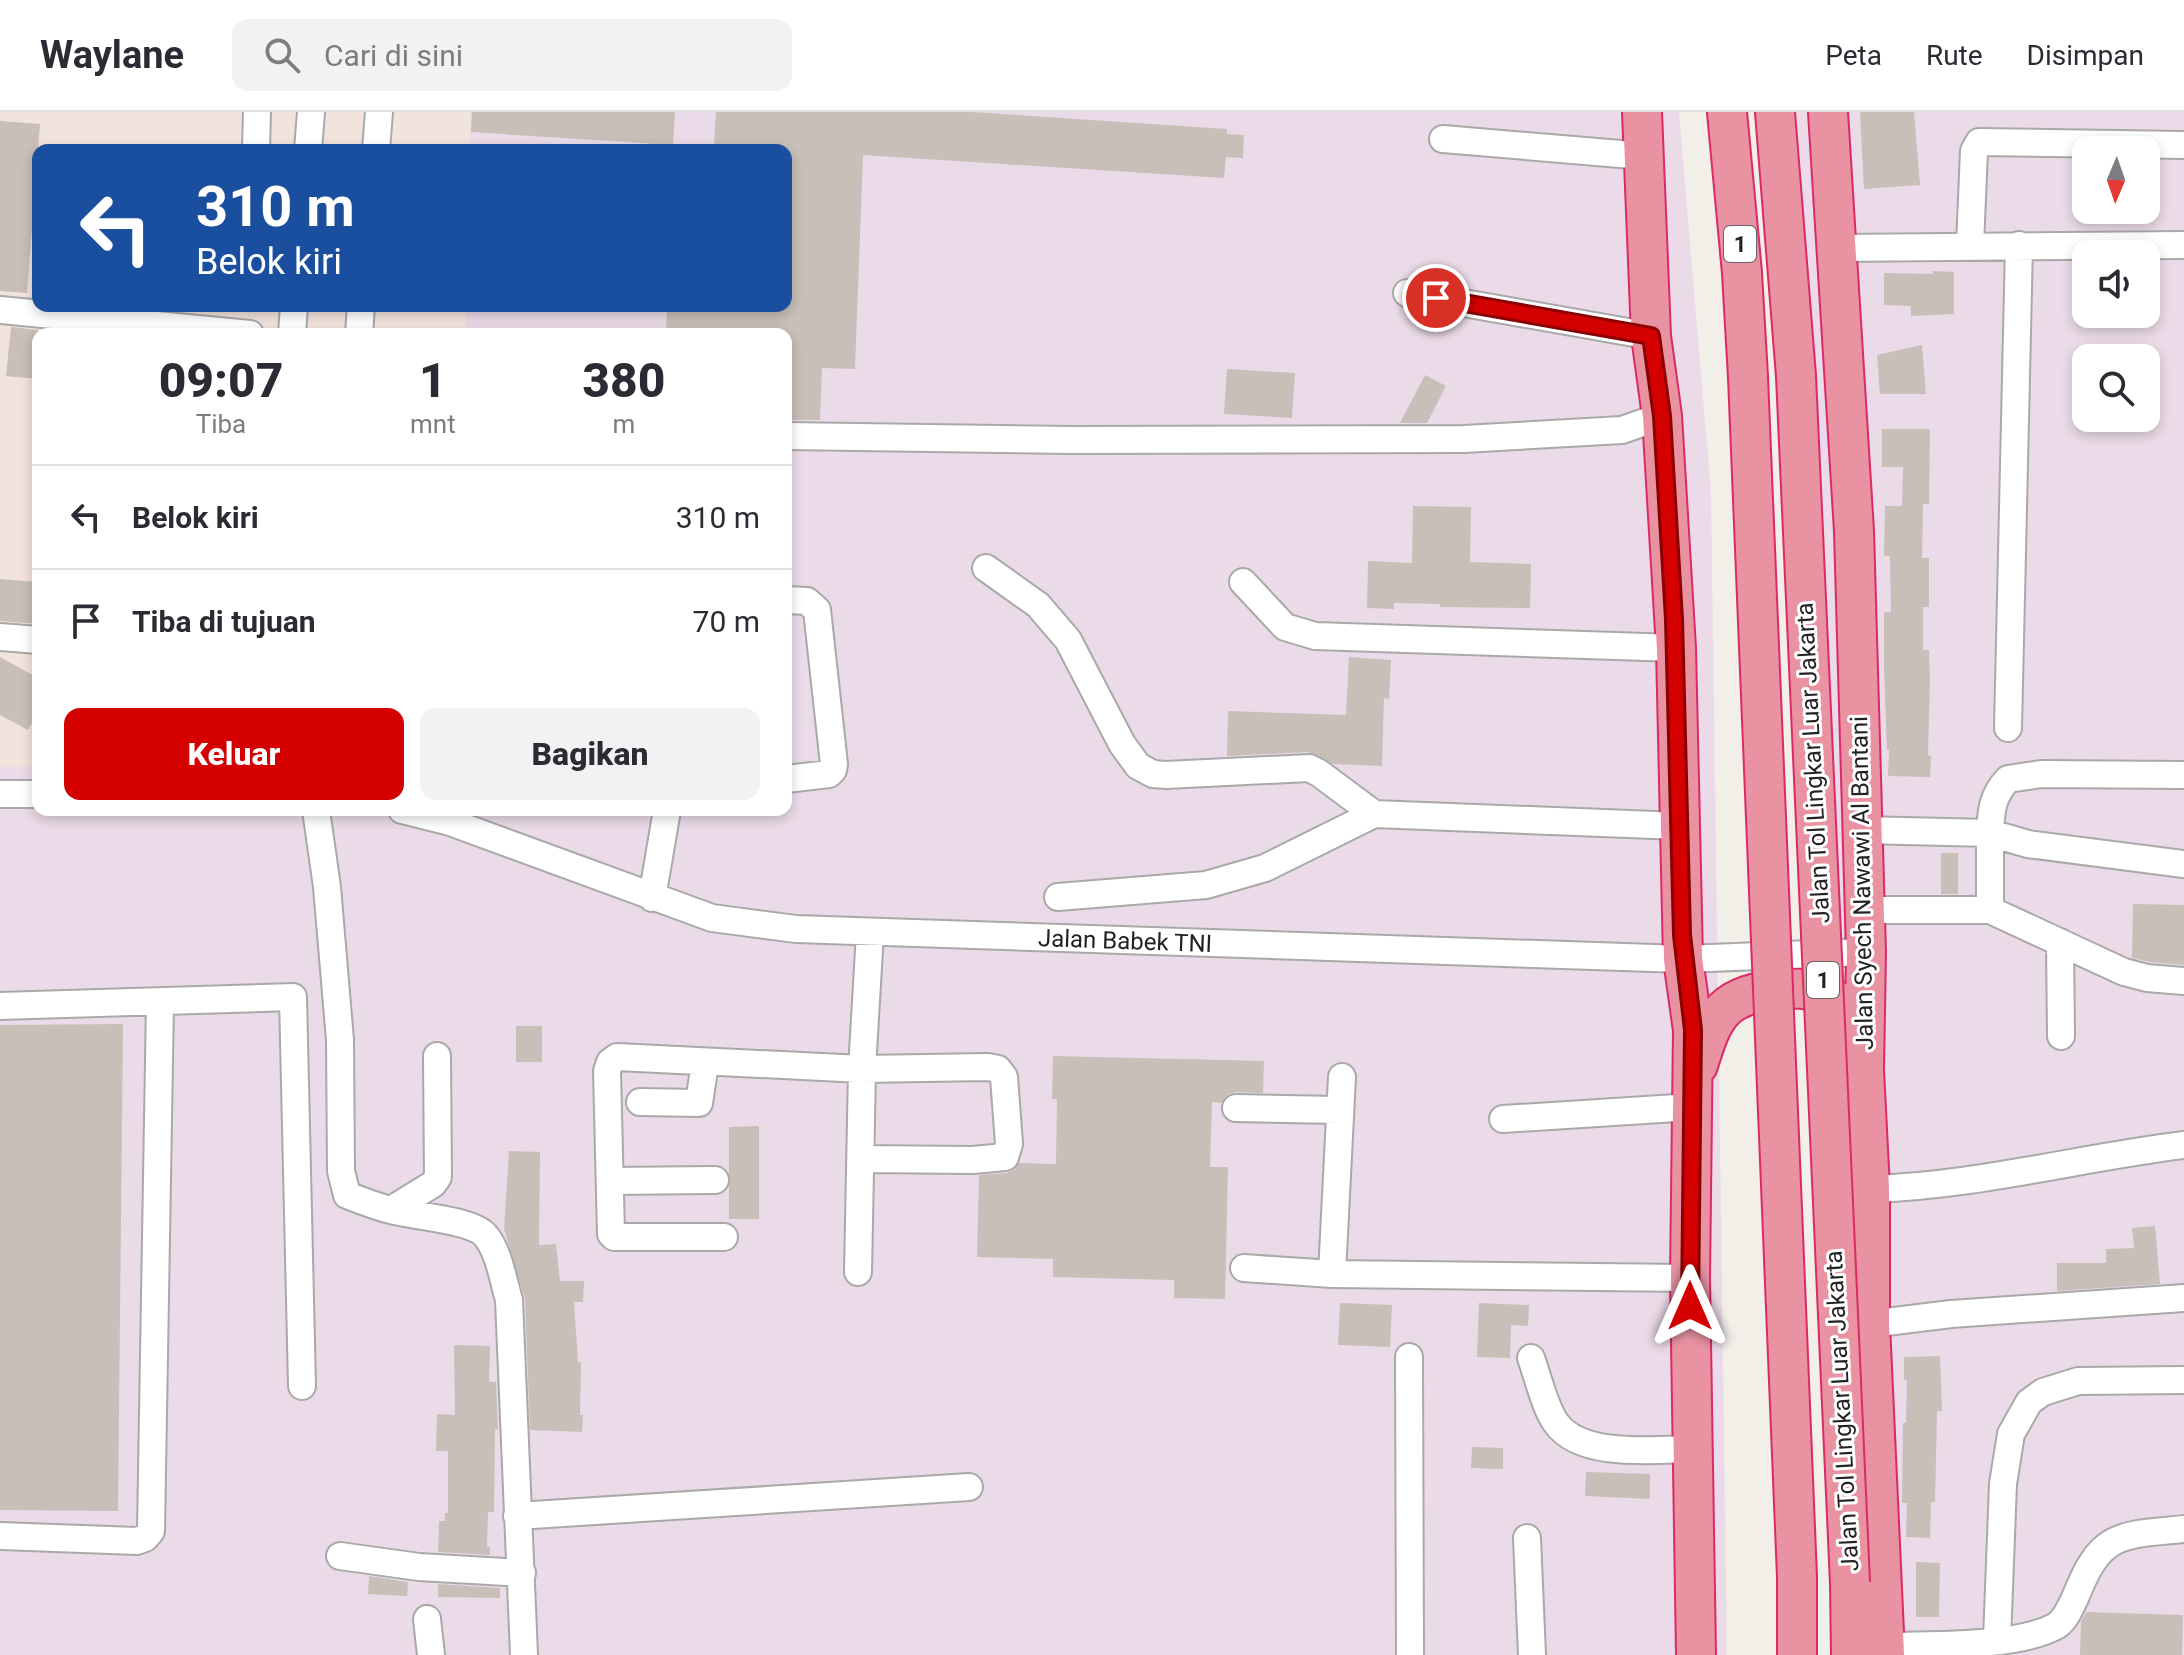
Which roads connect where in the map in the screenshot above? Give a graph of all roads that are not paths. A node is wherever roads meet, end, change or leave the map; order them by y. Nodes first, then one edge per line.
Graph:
1 (257, 112) edge
2 (311, 112) edge
3 (379, 112) edge
4 (1642, 112) edge
5 (1727, 112) edge
6 (1775, 112) edge
7 (1828, 112) edge
8 (1443, 139) dead end
9 (256, 144) edge
10 (308, 144) edge
11 (376, 144) edge
12 (2184, 145) edge
13 (1644, 156) junction
14 (1970, 245) junction
15 (2019, 245) junction
16 (2184, 245) edge
17 (1835, 248) junction
18 (1407, 293) dead end
19 (0, 310) edge
20 (188, 328) edge
21 (1651, 336) junction
22 (1662, 416) junction
23 (792, 436) edge
24 (986, 568) dead end
25 (1243, 582) dead end
26 (792, 600) edge
27 (0, 637) edge
28 (32, 640) edge
29 (1676, 648) junction
30 (2008, 728) dead end
31 (2184, 775) edge
32 (792, 778) edge
33 (0, 794) edge
34 (32, 794) edge
35 (1374, 814) junction
36 (317, 816) edge
37 (426, 816) edge
38 (666, 816) edge
39 (1680, 826) junction
40 (1861, 830) junction
41 (1990, 833) junction
42 (2184, 864) edge
43 (1058, 897) dead end
44 (652, 898) junction
45 (1864, 910) junction
46 (1990, 910) junction
47 (870, 933) junction
48 (2060, 942) junction
49 (1866, 952) junction
50 (1683, 959) junction
51 (2184, 981) edge
52 (160, 1003) junction
53 (0, 1006) edge
54 (2061, 1036) dead end
55 (437, 1056) dead end
56 (705, 1063) junction
57 (862, 1069) junction
58 (1864, 1070) junction
59 (1342, 1077) dead end
60 (1692, 1092) junction
61 (640, 1102) dead end
62 (1236, 1108) dead end
63 (1339, 1110) junction
64 (1503, 1119) dead end
65 (2184, 1145) edge
66 (861, 1159) junction
67 (715, 1180) dead end
68 (610, 1181) junction
69 (1870, 1189) junction
70 (391, 1210) junction
71 (724, 1237) dead end
72 (1244, 1268) dead end
73 (858, 1272) dead end
74 (1332, 1274) junction
75 (1690, 1278) junction
76 (2184, 1298) edge
77 (1870, 1324) junction
78 (1409, 1357) dead end
79 (1531, 1358) dead end
80 (2184, 1380) edge
81 (302, 1386) dead end
82 (1692, 1449) junction
83 (969, 1487) dead end
84 (517, 1516) junction
85 (2184, 1529) edge
86 (0, 1536) edge
87 (1527, 1538) dead end
88 (340, 1556) dead end
89 (522, 1573) junction
90 (427, 1619) dead end
91 (1997, 1640) junction
92 (1873, 1652) edge
93 (431, 1655) edge
94 (524, 1655) edge
95 (1410, 1655) edge
96 (1532, 1655) edge
97 (1696, 1655) edge
98 (1797, 1655) edge

1 - 9 street
2 - 10 street
3 - 11 street
4 - 13 highway
5 - 98 highway, Jalan Tol Lingkar Luar Jakarta / 1, bridge
6 - 92 highway, Jalan Tol Lingkar Luar Jakarta / 1, bridge
7 - 17 highway, Jalan Syech Nawawi Al Bantani
8 - 13 street
12 - 14 street
13 - 21 highway
14 - 15 street
14 - 17 street
15 - 16 street
15 - 30 street
17 - 40 highway, Jalan Syech Nawawi Al Bantani
18 - 21 street
19 - 20 street
21 - 22 highway
22 - 23 street
22 - 29 highway
24 - 35 street
25 - 29 street
26 - 32 street
27 - 28 street
29 - 39 highway
31 - 41 street
33 - 34 street
35 - 39 street
35 - 43 street
36 - 70 street
37 - 44 street, Jalan Babek TNI
38 - 44 street
39 - 50 highway
40 - 41 street
40 - 45 highway, Jalan Syech Nawawi Al Bantani
41 - 42 street
41 - 46 street
44 - 47 street, Jalan Babek TNI
45 - 46 street
45 - 49 highway, Jalan Syech Nawawi Al Bantani
46 - 48 street
47 - 50 street, Jalan Babek TNI
47 - 57 street
48 - 51 street
48 - 54 street
49 - 50 street, Jalan Babek TNI
49 - 58 highway, Jalan Syech Nawawi Al Bantani
50 - 60 highway
52 - 53 street
52 - 81 street
52 - 86 street
55 - 70 street
56 - 57 street
56 - 61 street
56 - 68 street
57 - 66 street
57 - 66 street
58 - 60 highway
58 - 69 highway, Jalan Syech Nawawi Al Bantani
59 - 63 street
60 - 64 street
60 - 75 highway
62 - 63 street
63 - 74 street
65 - 69 street
66 - 73 street
67 - 68 street
68 - 71 street
69 - 77 highway, Jalan Syech Nawawi Al Bantani
70 - 84 street
72 - 74 street
74 - 75 street
75 - 82 highway
76 - 77 street
77 - 92 highway, Jalan Syech Nawawi Al Bantani
78 - 95 street
79 - 82 street
80 - 91 street
82 - 97 highway
83 - 84 street
84 - 89 street
85 - 91 street
87 - 96 street
88 - 89 street
89 - 94 street
90 - 93 street
91 - 92 street

